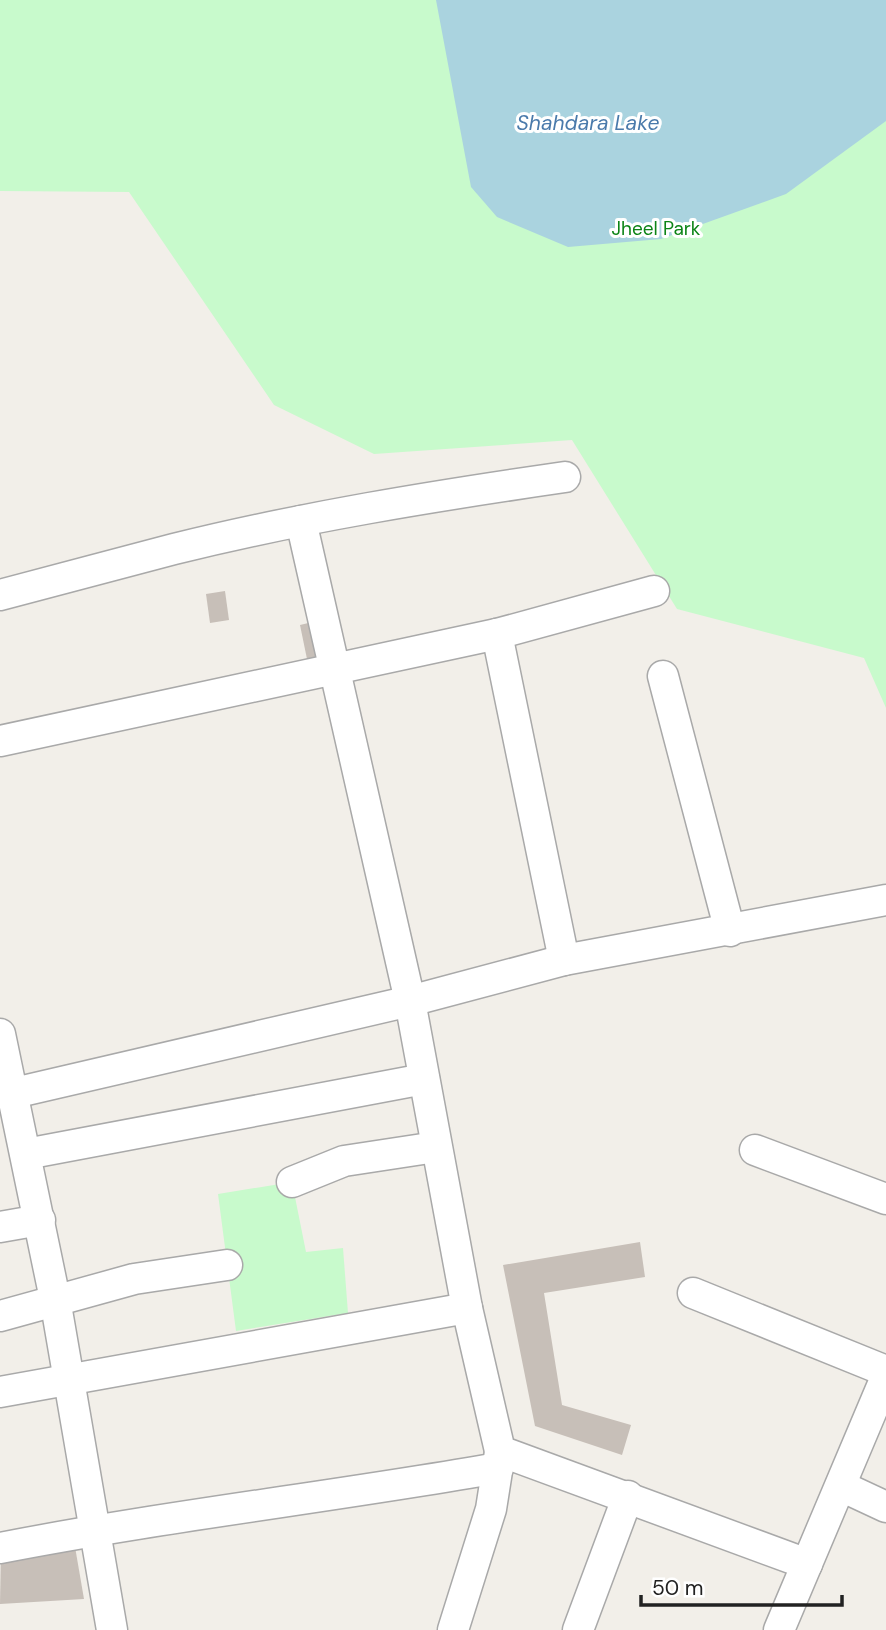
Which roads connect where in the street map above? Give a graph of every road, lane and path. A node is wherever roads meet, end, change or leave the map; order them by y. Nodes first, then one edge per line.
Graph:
1 (565, 477) dead end
2 (301, 522) junction
3 (654, 591) dead end
4 (0, 595) edge
5 (497, 634) junction
6 (336, 668) junction
7 (663, 676) dead end
8 (0, 741) edge
9 (886, 900) edge
10 (730, 931) junction
11 (564, 960) junction
12 (410, 1001) junction
13 (0, 1034) edge
14 (424, 1079) junction
15 (14, 1093) junction
16 (436, 1147) junction
17 (755, 1150) dead end
18 (26, 1154) junction
19 (292, 1182) dead end
20 (886, 1199) edge
21 (40, 1220) junction
22 (0, 1227) edge
23 (228, 1265) dead end
24 (693, 1293) dead end
25 (55, 1299) junction
26 (467, 1308) junction
27 (0, 1316) edge
28 (886, 1371) edge
29 (886, 1377) edge
30 (68, 1379) junction
31 (0, 1392) edge
32 (499, 1460) junction
33 (841, 1486) junction
34 (628, 1496) junction
35 (886, 1507) edge
36 (94, 1529) junction
37 (0, 1548) edge
38 (807, 1564) junction
39 (112, 1630) edge
40 (453, 1630) edge
41 (578, 1630) edge
42 (779, 1630) edge

1 - 2 street
2 - 4 street
2 - 6 street
3 - 5 street
5 - 6 street
5 - 11 street
6 - 8 street
6 - 12 street
7 - 10 street
9 - 10 street
10 - 11 street
11 - 12 street
12 - 14 street
12 - 15 street
13 - 15 street
14 - 16 street
14 - 18 street
15 - 18 street
16 - 19 street
16 - 26 street
17 - 20 street
18 - 21 street
21 - 22 street
21 - 25 street
23 - 25 street
24 - 28 street
25 - 27 street
25 - 30 street
26 - 30 street
26 - 32 street
29 - 33 street
30 - 31 street
30 - 36 street
32 - 34 street
32 - 36 street
32 - 40 street
33 - 35 street
33 - 38 street
34 - 38 street
34 - 41 street
36 - 37 street
36 - 39 street
38 - 42 street

